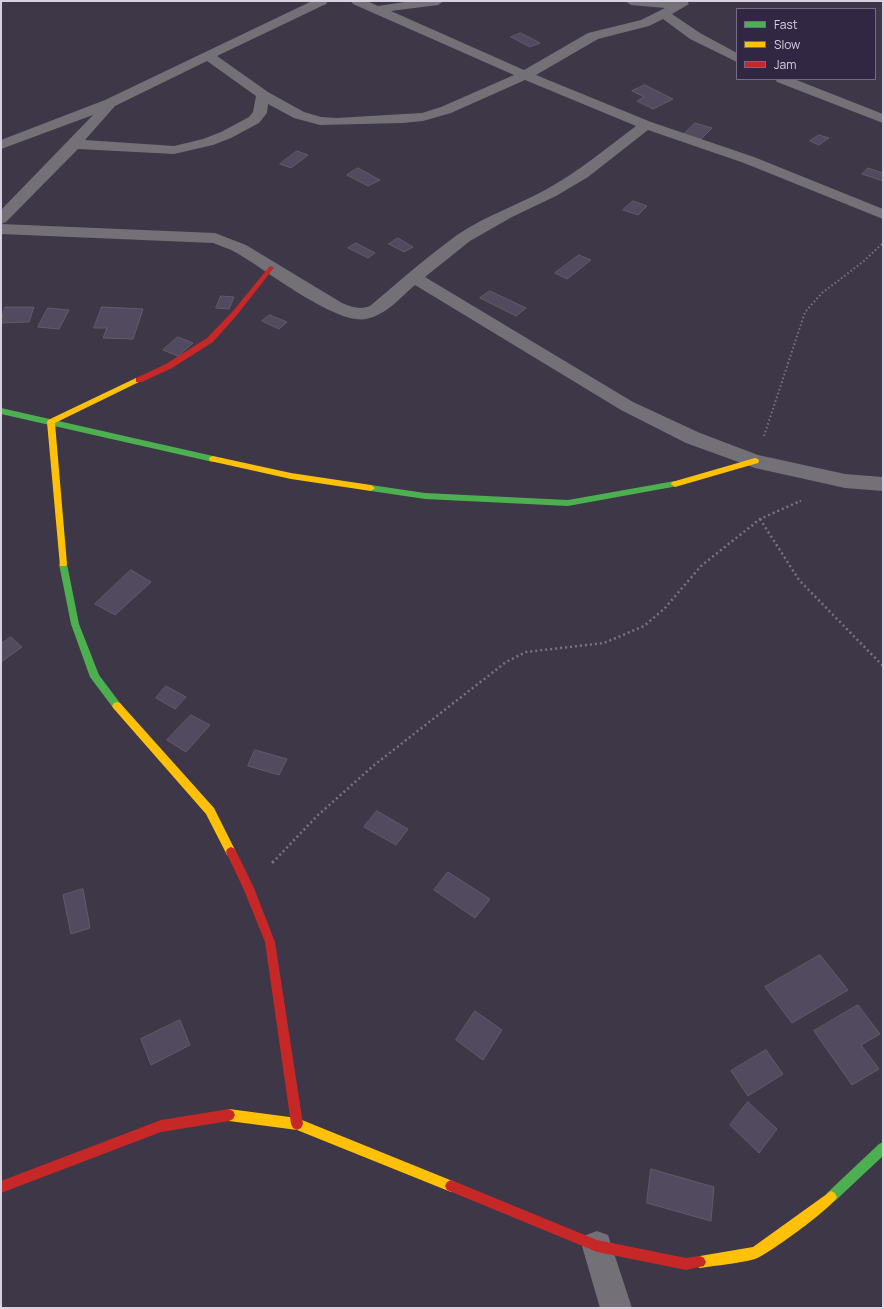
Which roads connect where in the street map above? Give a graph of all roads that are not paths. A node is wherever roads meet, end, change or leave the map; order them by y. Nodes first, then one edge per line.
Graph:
1 (322, 1) edge
2 (357, 1) edge
3 (438, 1) edge
4 (631, 1) edge
5 (689, 2) edge
6 (379, 9) junction
7 (664, 14) junction
8 (207, 55) junction
9 (736, 57) edge
10 (525, 75) junction
11 (785, 80) edge
12 (263, 95) junction
13 (110, 103) junction
14 (883, 119) edge
15 (646, 124) junction
16 (74, 144) junction
17 (1, 145) edge
18 (883, 207) edge
19 (867, 208) junction
20 (883, 214) edge
21 (1, 219) edge
22 (1, 229) edge
23 (270, 268) junction
24 (414, 277) junction
25 (1, 411) edge
26 (51, 422) junction
27 (756, 461) junction
28 (883, 484) edge
29 (297, 1124) junction
30 (883, 1148) edge
31 (1, 1187) edge
32 (597, 1246) junction
33 (616, 1308) edge

1 - 8 street
2 - 6 street
3 - 6 street
4 - 5 street
5 - 7 street
6 - 10 street
7 - 9 street
7 - 10 street
8 - 12 street
8 - 13 street
10 - 12 street
10 - 15 street
11 - 14 street
12 - 16 street
13 - 16 street
13 - 17 street
15 - 19 street
15 - 24 street
16 - 21 street
18 - 19 street
19 - 20 street
22 - 23 street
23 - 24 street
23 - 26 street
24 - 27 street
25 - 26 street
26 - 27 street
26 - 29 street
27 - 28 street
29 - 31 street
29 - 32 street
30 - 32 street
32 - 33 street

